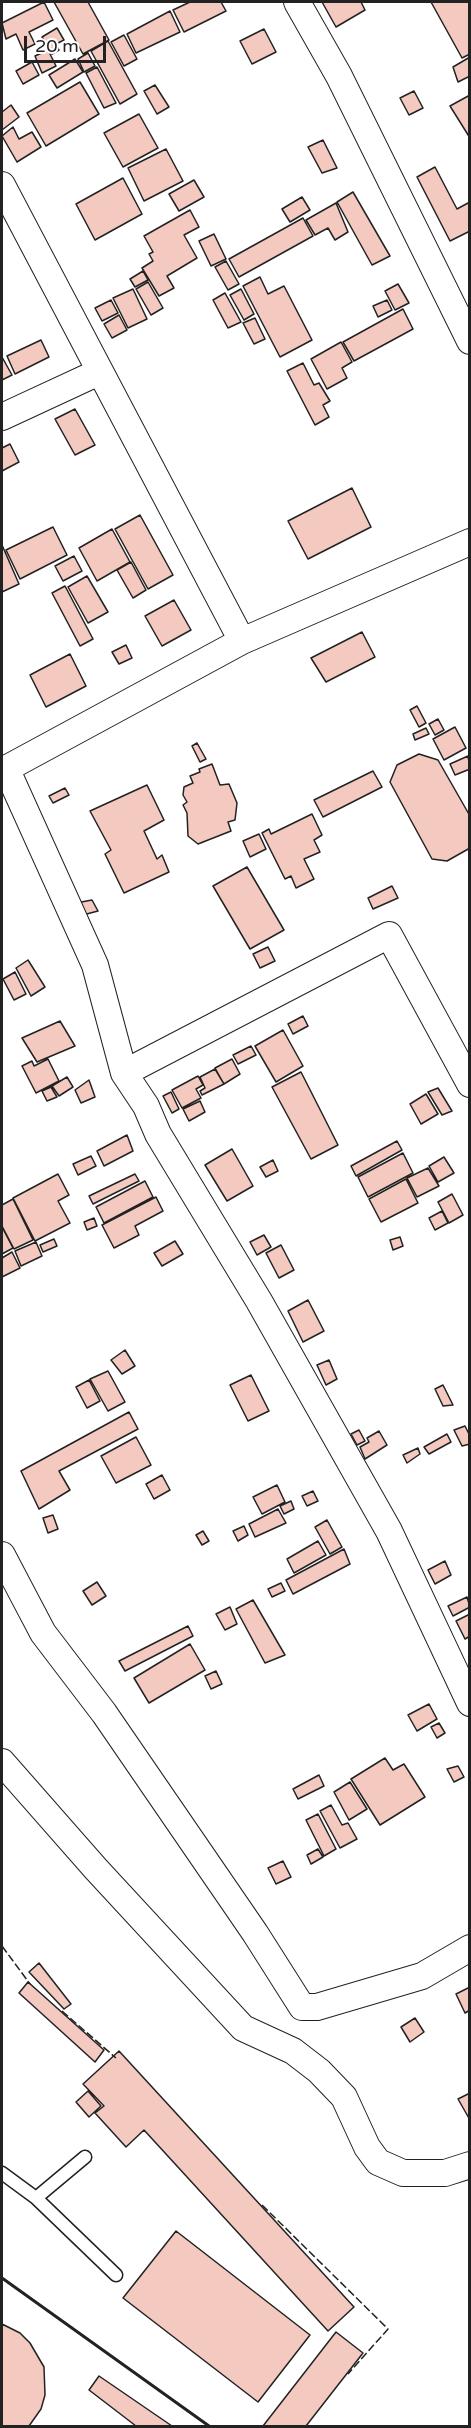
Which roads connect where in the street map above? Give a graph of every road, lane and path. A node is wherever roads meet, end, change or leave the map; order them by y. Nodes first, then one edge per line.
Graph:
1 (297, 2) edge
2 (2, 185) edge
3 (470, 341) edge
4 (99, 372) junction
5 (2, 417) edge
6 (470, 542) edge
7 (242, 641) junction
8 (4, 770) edge
9 (124, 1073) junction
10 (470, 1084) edge
11 (2, 1555) edge
12 (470, 1703) edge
13 (2, 1762) edge
14 (470, 1948) edge
15 (85, 2157) dead end
16 (470, 2164) edge
17 (2, 2173) edge
18 (36, 2198) junction
19 (116, 2275) dead end

1 - 3 street
2 - 4 street
4 - 5 street
4 - 7 street
6 - 7 street
7 - 8 street
8 - 9 street
9 - 10 street
9 - 12 street
11 - 14 street
13 - 16 street
15 - 18 lane
17 - 18 lane
18 - 19 lane

